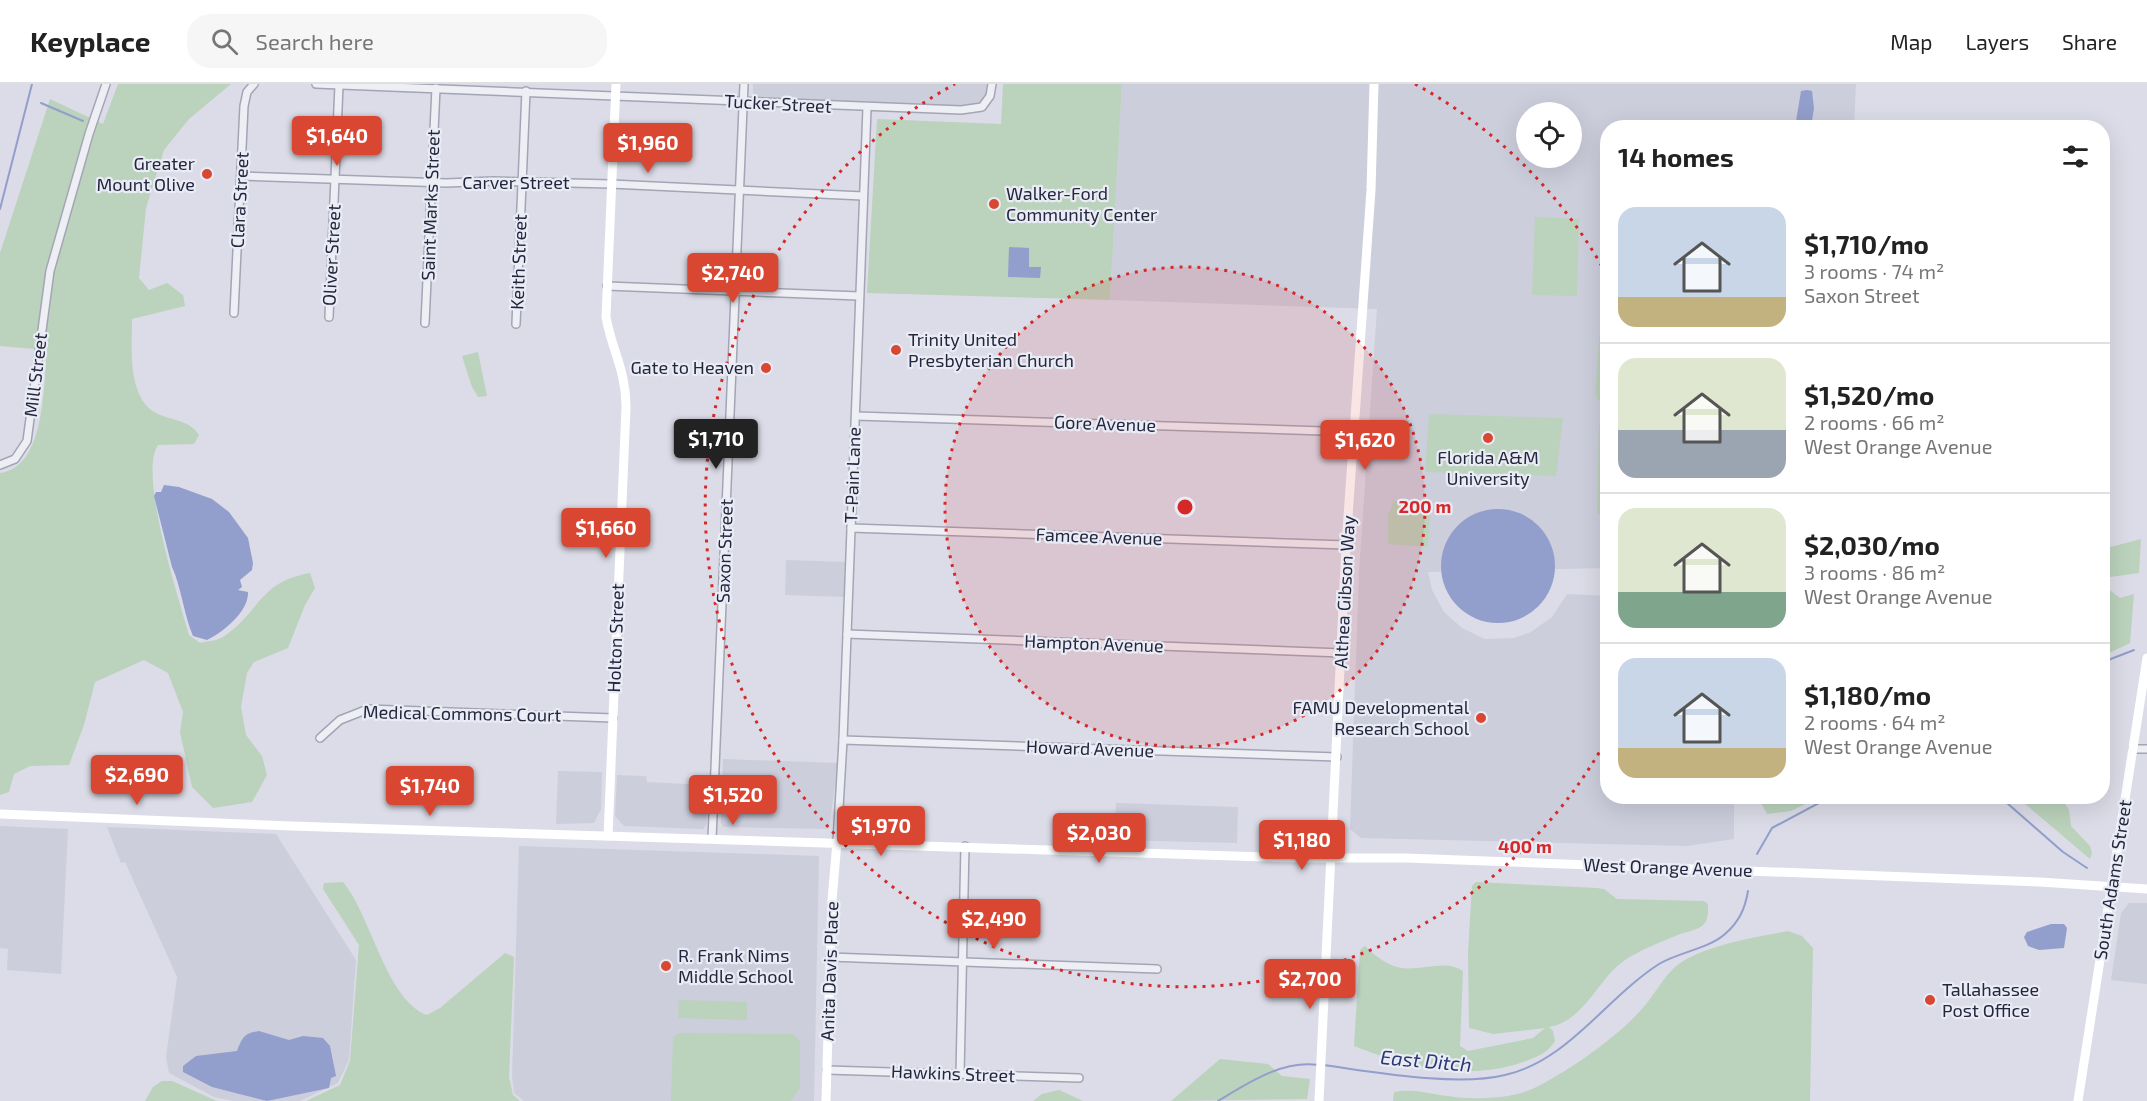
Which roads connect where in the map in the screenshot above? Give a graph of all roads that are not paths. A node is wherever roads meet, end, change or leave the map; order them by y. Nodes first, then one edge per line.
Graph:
1 (106, 84) edge
2 (316, 84) edge
3 (616, 84) edge
4 (744, 84) edge
5 (992, 84) edge
6 (1374, 84) edge
7 (339, 85) edge
8 (361, 85) edge
9 (252, 86) edge
10 (436, 87) junction
11 (490, 87) edge
12 (526, 91) junction
13 (615, 96) junction
14 (743, 103) junction
15 (867, 108) junction
16 (241, 176) junction
17 (336, 179) junction
18 (522, 181) junction
19 (432, 182) junction
20 (611, 184) junction
21 (740, 190) junction
22 (863, 196) junction
23 (607, 286) junction
24 (735, 292) junction
25 (860, 296) junction
26 (234, 314) dead end
27 (329, 317) dead end
28 (425, 323) dead end
29 (516, 324) dead end
30 (856, 416) junction
31 (1354, 432) junction
32 (0, 465) edge
33 (851, 528) junction
34 (1347, 545) junction
35 (847, 634) junction
36 (1342, 653) junction
37 (2147, 658) edge
38 (613, 718) junction
39 (320, 738) dead end
40 (843, 740) junction
41 (2133, 748) junction
42 (2147, 749) edge
43 (1337, 758) junction
44 (0, 813) edge
45 (608, 836) junction
46 (712, 839) junction
47 (837, 842) junction
48 (965, 846) junction
49 (1331, 858) junction
50 (2112, 886) junction
51 (2147, 890) edge
52 (830, 957) junction
53 (962, 962) junction
54 (1157, 969) dead end
55 (827, 1070) junction
56 (960, 1074) junction
57 (1079, 1078) dead end
58 (826, 1101) edge
59 (1319, 1101) edge
60 (2078, 1101) edge

1 - 32 street, Mill Street
2 - 7 street, Tucker Street
3 - 13 main road, Holton Street
4 - 14 street, Saxon Street
5 - 15 street, Tucker Street
6 - 31 main road, Althea Gibson Way
7 - 8 street, Tucker Street
7 - 17 street, Oliver Street
8 - 10 street, Tucker Street
9 - 16 street, Clara Street
10 - 11 street, Tucker Street
10 - 19 street, Saint Marks Street
11 - 12 street, Tucker Street
12 - 13 street, Tucker Street
12 - 18 street, Keith Street
13 - 14 street, Tucker Street
13 - 20 main road, Holton Street
14 - 15 street, Tucker Street
14 - 21 street, Saxon Street
15 - 22 street, T-Pain Lane
16 - 17 street, Carver Street
16 - 26 street, Clara Street
17 - 19 street, Carver Street
17 - 27 street, Oliver Street
18 - 19 street, Carver Street
18 - 20 street, Carver Street
18 - 29 street, Keith Street
19 - 28 street, Saint Marks Street
20 - 21 street, Carver Street
20 - 23 main road, Holton Street
21 - 22 street, Carver Street
21 - 24 street, Saxon Street
22 - 25 street, T-Pain Lane
23 - 24 street
23 - 38 main road, Holton Street
24 - 25 street
24 - 46 street, Saxon Street
25 - 30 street, T-Pain Lane
30 - 31 street, Gore Avenue
30 - 33 street, T-Pain Lane
31 - 34 main road, Althea Gibson Way
33 - 34 street, Famcee Avenue
33 - 35 street, T-Pain Lane
34 - 36 main road, Althea Gibson Way
35 - 36 street, Hampton Avenue
35 - 40 street, T-Pain Lane
36 - 43 main road, Althea Gibson Way
37 - 41 main road, South Adams Street
38 - 39 street, Medical Commons Court
38 - 45 main road, Holton Street
40 - 43 street, Howard Avenue
40 - 47 street, T-Pain Lane
41 - 42 street
41 - 50 main road, South Adams Street
43 - 49 main road, Althea Gibson Way
44 - 45 main road, West Orange Avenue
45 - 46 main road, West Orange Avenue
46 - 47 main road, West Orange Avenue
47 - 48 main road, West Orange Avenue
47 - 52 main road, Anita Davis Place
48 - 49 main road, West Orange Avenue
48 - 53 street
49 - 50 main road, West Orange Avenue
49 - 59 main road, Althea Gibson Way
50 - 51 main road, West Orange Avenue
50 - 60 main road, South Adams Street
52 - 53 street
52 - 55 main road, Anita Davis Place
53 - 54 street
53 - 56 street
55 - 56 street, Hawkins Street
55 - 58 main road, Anita Davis Place
56 - 57 street, Hawkins Street

